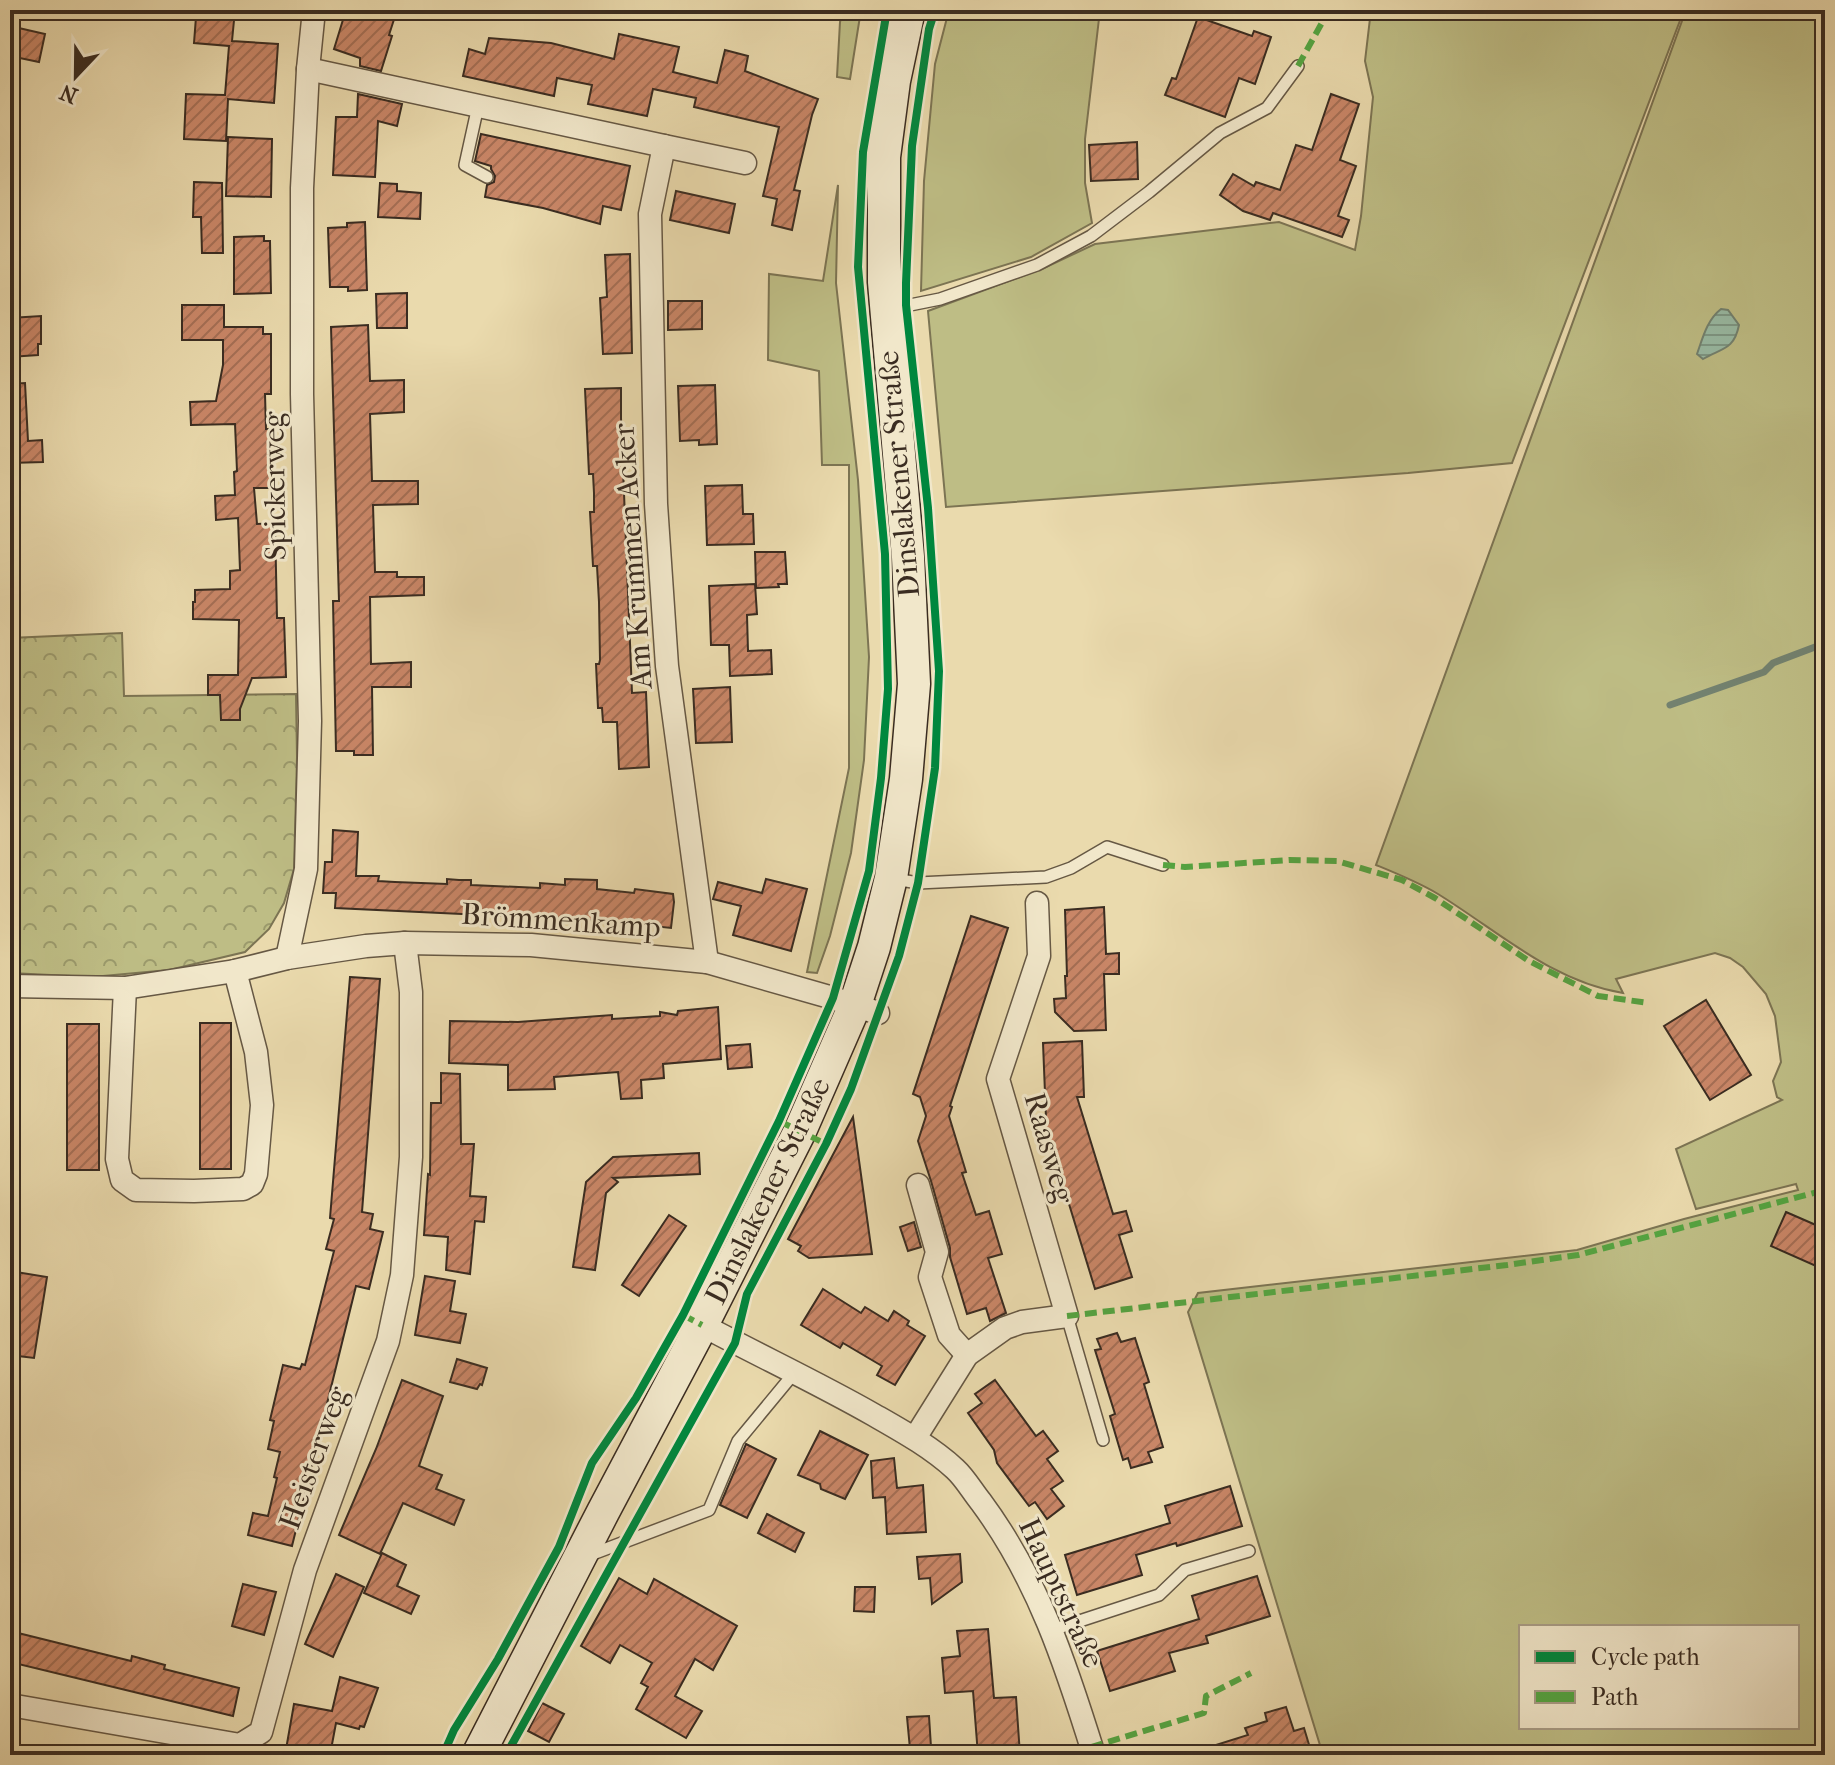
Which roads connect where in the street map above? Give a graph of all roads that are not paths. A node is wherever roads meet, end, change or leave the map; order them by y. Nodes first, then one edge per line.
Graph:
1 (314, 10) edge
2 (909, 10) edge
3 (1298, 66) dead end
4 (308, 69) junction
5 (478, 106) junction
6 (664, 146) junction
7 (745, 163) dead end
8 (487, 177) dead end
9 (886, 310) junction
10 (1163, 865) dead end
11 (891, 878) junction
12 (1037, 903) dead end
13 (405, 943) junction
14 (287, 958) junction
15 (707, 962) junction
16 (235, 971) junction
17 (10, 986) edge
18 (125, 988) junction
19 (867, 1009) junction
20 (918, 1185) dead end
21 (1067, 1316) junction
22 (702, 1325) junction
23 (967, 1355) junction
24 (795, 1372) junction
25 (915, 1438) junction
26 (1103, 1440) dead end
27 (1249, 1551) dead end
28 (579, 1558) junction
29 (1052, 1630) junction
30 (10, 1705) edge
31 (478, 1755) edge
32 (1094, 1755) edge

1 - 4 street, Spickerweg
2 - 9 main road, Dinslakener Straße
3 - 9 lane
4 - 5 street
4 - 14 street, Spickerweg
5 - 6 street
5 - 8 lane
6 - 7 street
6 - 15 street, Am Krummen Acker
9 - 11 main road, Dinslakener Straße
10 - 11 lane
11 - 19 main road, Dinslakener Straße
12 - 21 street, Raasweg
13 - 14 street, Brömmenkamp
13 - 15 street, Brömmenkamp
13 - 30 street, Heisterweg
14 - 16 street, Brömmenkamp
15 - 19 street, Brömmenkamp
16 - 18 street, Brömmenkamp
16 - 18 street
17 - 18 street, Brömmenkamp
19 - 22 main road, Dinslakener Straße
20 - 23 street
21 - 23 street
21 - 26 lane
22 - 24 street, Hauptstraße
22 - 28 main road, Dinslakener Straße
23 - 25 street
24 - 25 street, Hauptstraße
24 - 28 lane
25 - 29 street, Hauptstraße
27 - 29 lane
28 - 31 main road, Dinslakener Straße
29 - 32 street, Hauptstraße

